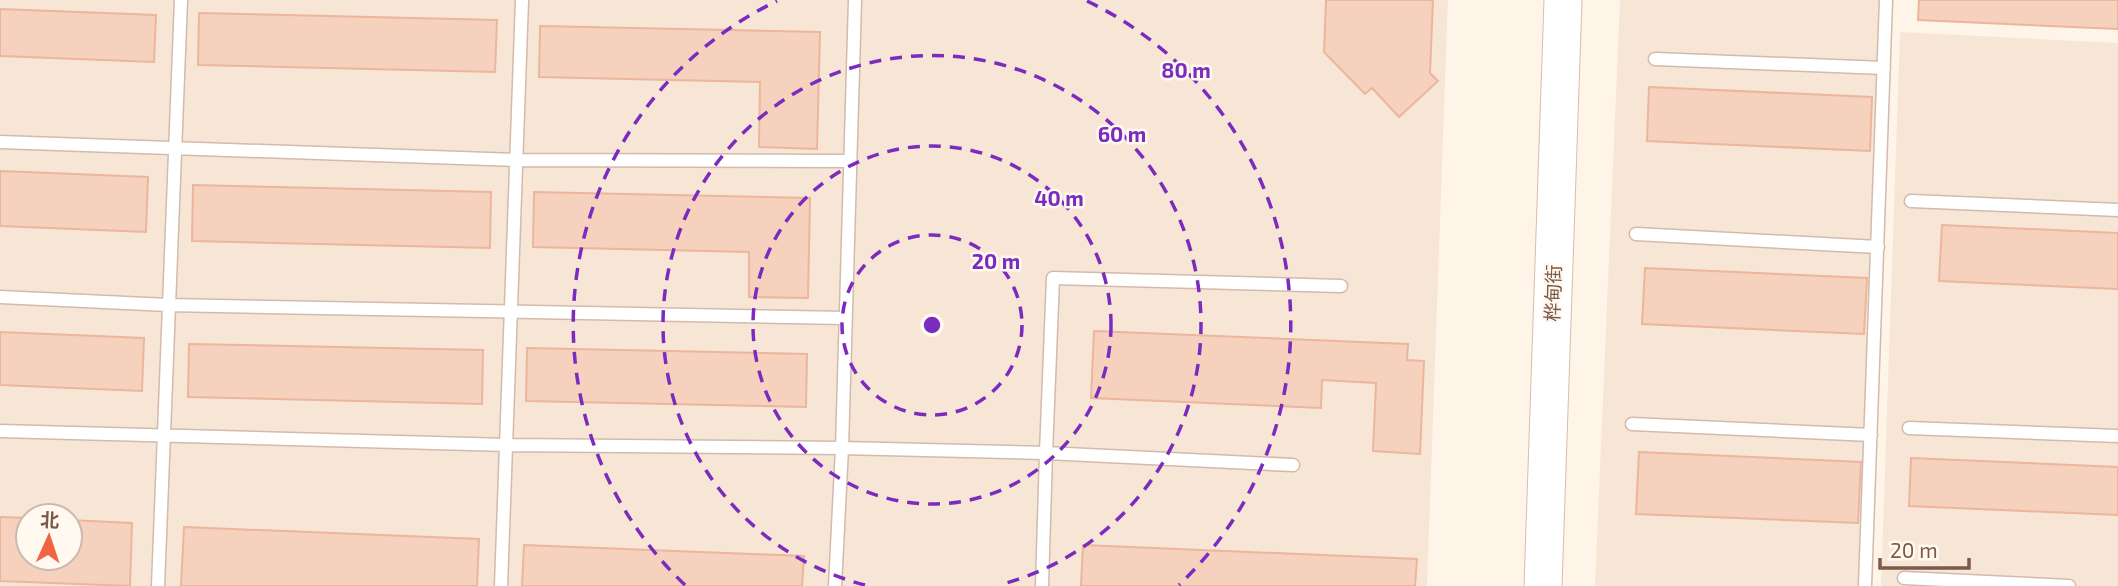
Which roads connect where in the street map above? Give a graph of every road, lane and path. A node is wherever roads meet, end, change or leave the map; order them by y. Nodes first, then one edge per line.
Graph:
1 (181, 0) edge
2 (522, 0) edge
3 (855, 0) edge
4 (1563, 0) edge
5 (1886, 0) edge
6 (1655, 59) dead end
7 (1884, 68) junction
8 (0, 142) edge
9 (175, 150) junction
10 (517, 160) junction
11 (850, 161) junction
12 (1911, 201) dead end
13 (2118, 210) edge
14 (1636, 234) dead end
15 (1878, 247) junction
16 (1341, 286) dead end
17 (0, 297) edge
18 (168, 305) junction
19 (512, 313) junction
20 (845, 318) junction
21 (1632, 424) dead end
22 (1909, 428) dead end
23 (0, 430) edge
24 (1871, 435) junction
25 (163, 436) junction
26 (2118, 436) edge
27 (507, 445) junction
28 (842, 448) junction
29 (1046, 453) junction
30 (1293, 465) dead end
31 (1904, 578) dead end
32 (158, 586) edge
33 (501, 586) edge
34 (835, 586) edge
35 (1042, 586) edge
36 (1543, 586) edge
37 (1865, 586) edge
38 (2069, 586) edge

1 - 9 lane
2 - 10 lane
3 - 11 lane
4 - 36 street, 桦甸街
5 - 7 lane
6 - 7 lane
7 - 15 lane
8 - 9 lane
9 - 10 lane
9 - 18 lane
10 - 11 lane
10 - 19 lane
11 - 20 lane
12 - 13 lane
14 - 15 lane
15 - 24 lane
16 - 29 lane
17 - 18 lane
18 - 19 lane
18 - 25 lane
19 - 20 lane
19 - 27 lane
20 - 28 lane
21 - 24 lane
22 - 26 lane
23 - 25 lane
24 - 37 lane
25 - 27 lane
25 - 32 lane
27 - 28 lane
27 - 33 lane
28 - 29 lane
28 - 34 lane
29 - 30 lane
29 - 35 lane
31 - 38 lane

